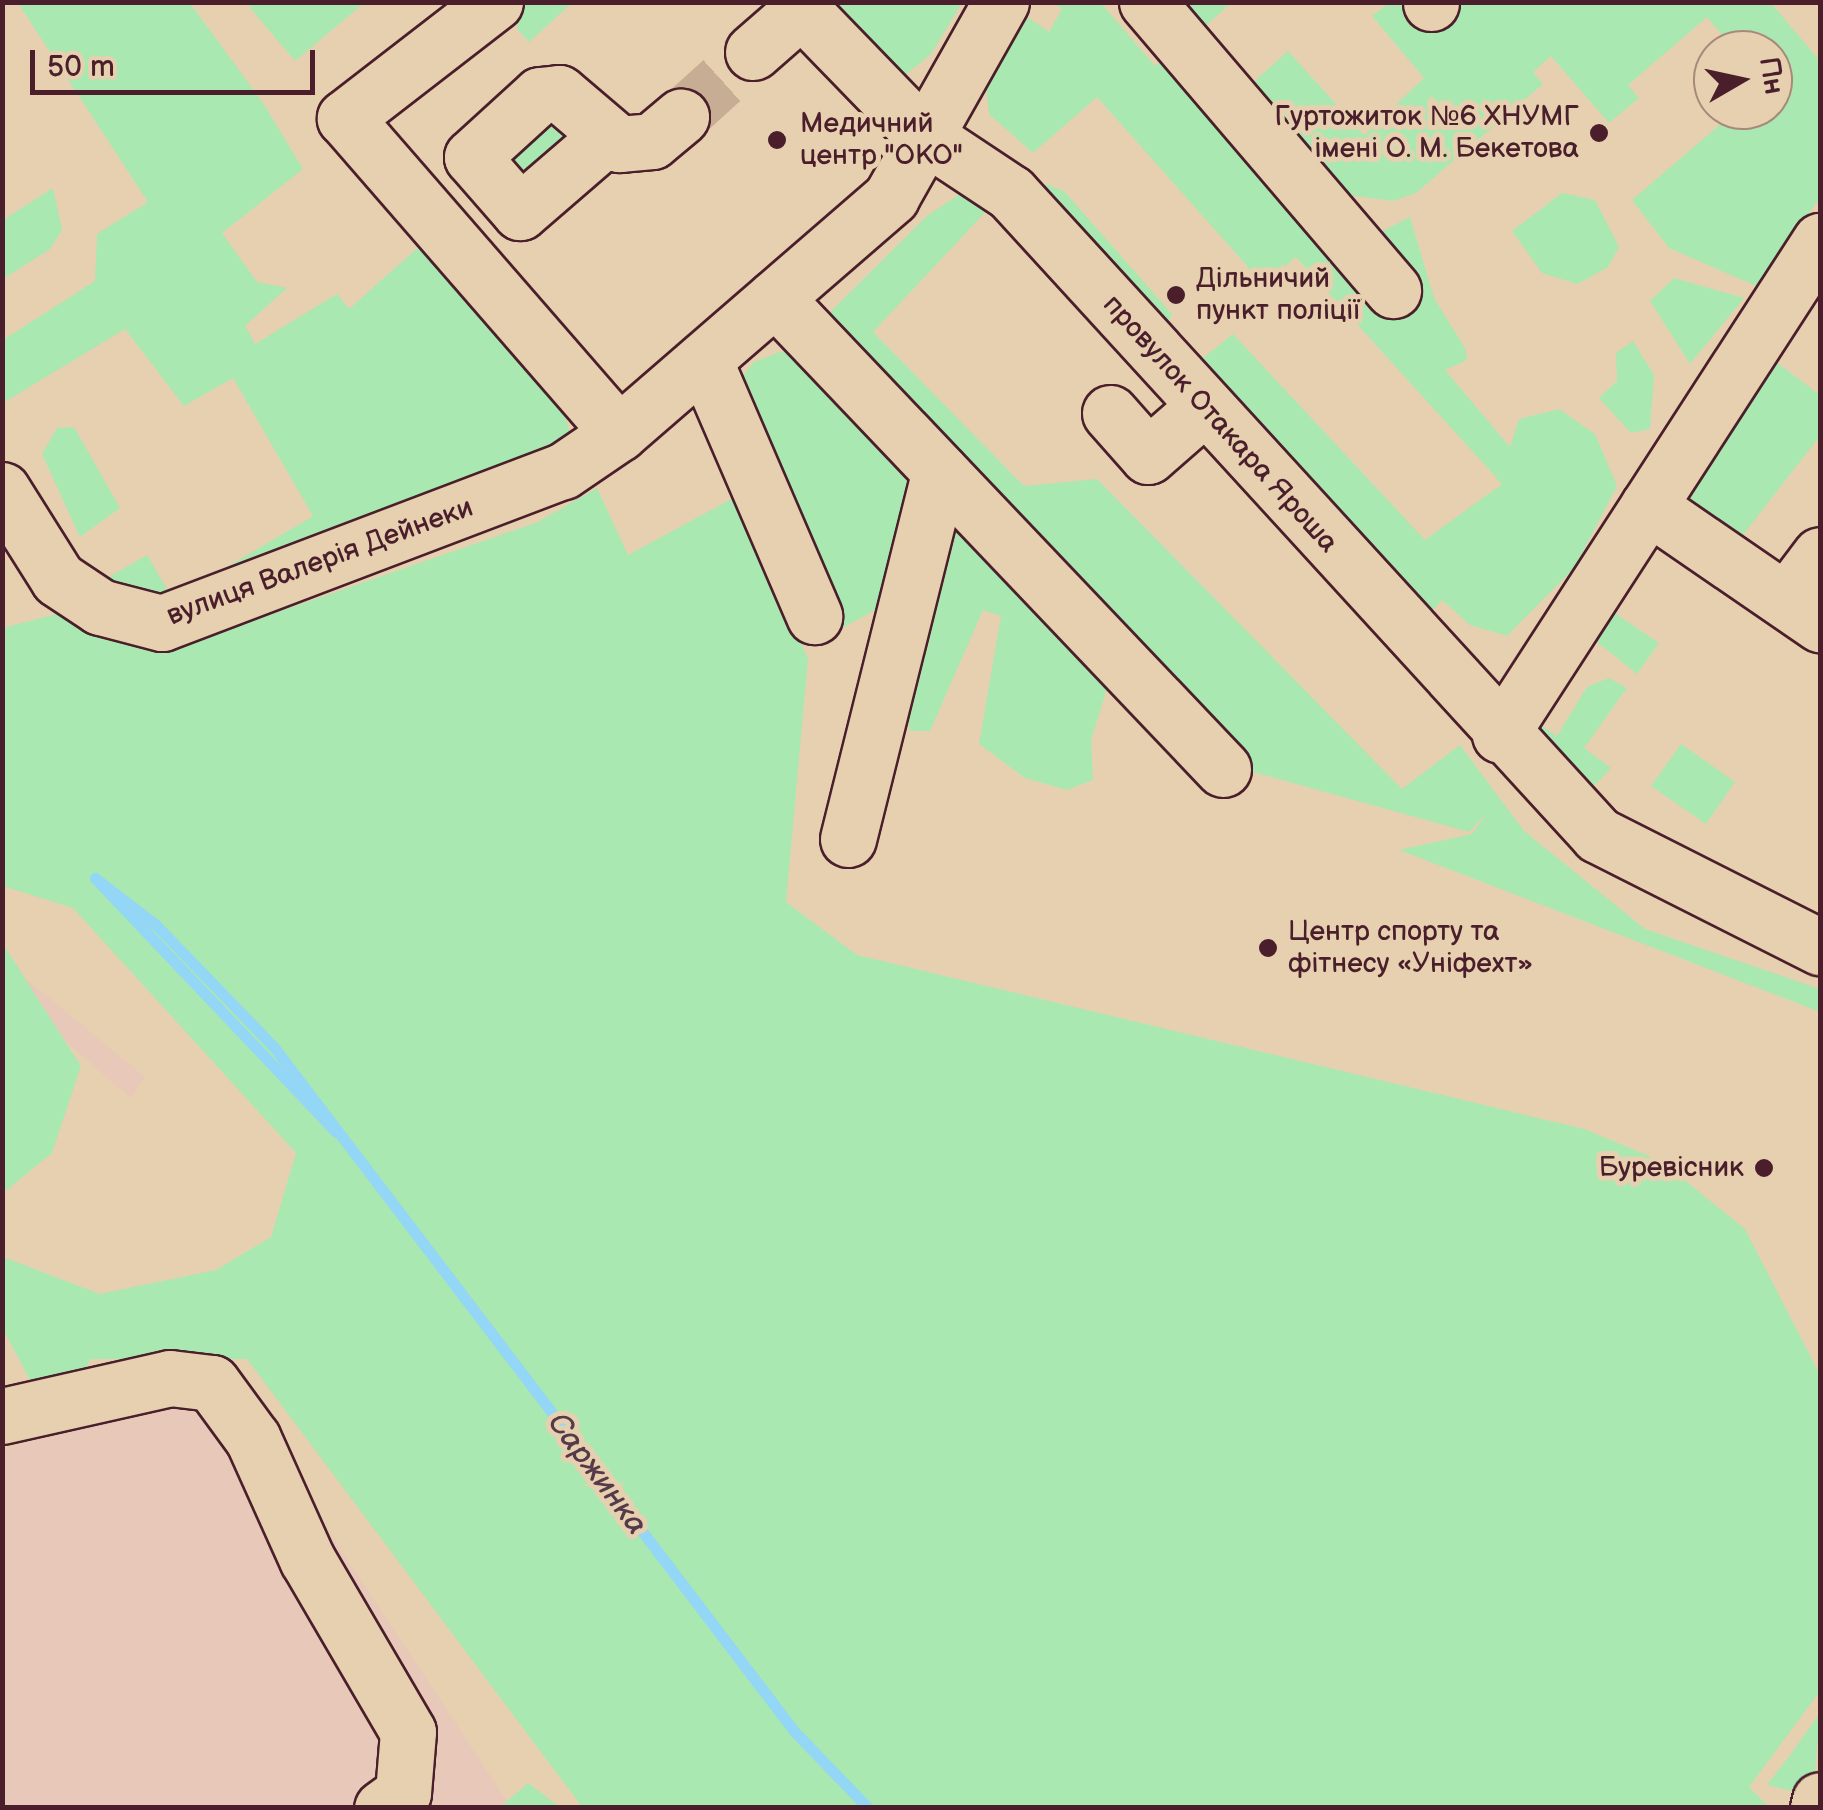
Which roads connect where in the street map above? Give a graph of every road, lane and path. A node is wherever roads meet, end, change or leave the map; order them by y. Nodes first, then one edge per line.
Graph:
1 (495, 2) edge
2 (1001, 2) edge
3 (1147, 2) edge
4 (798, 6) edge
5 (753, 52) tunnel mouth
6 (681, 116) tunnel mouth
7 (922, 134) junction
8 (607, 137) dead end
9 (1820, 241) edge
10 (1393, 290) dead end
11 (775, 298) junction
12 (704, 360) junction
13 (1204, 407) junction
14 (1110, 413) dead end
15 (620, 433) junction
16 (940, 471) junction
17 (2, 490) edge
18 (1648, 506) junction
19 (1820, 554) edge
20 (1803, 612) edge
21 (814, 616) dead end
22 (1500, 734) junction
23 (1222, 768) dead end
24 (848, 839) dead end
25 (1820, 947) edge
26 (2, 1416) edge
27 (1820, 1800) edge
28 (382, 1808) edge
29 (1818, 1808) edge

1 - 15 street
2 - 7 street
3 - 10 street
4 - 5 street
4 - 7 street, провулок Отакара Яроша
6 - 8 street
7 - 11 street, вулиця Валерія Дейнеки
7 - 13 street, провулок Отакара Яроша
9 - 18 street
11 - 12 street, вулиця Валерія Дейнеки
11 - 16 street
12 - 15 street, вулиця Валерія Дейнеки
12 - 21 street
13 - 14 street
13 - 22 street, провулок Отакара Яроша
15 - 17 street, вулиця Валерія Дейнеки
16 - 23 street
16 - 24 street
18 - 20 street
18 - 22 street
19 - 20 street
22 - 25 street, провулок Отакара Яроша
26 - 28 street
27 - 29 street

